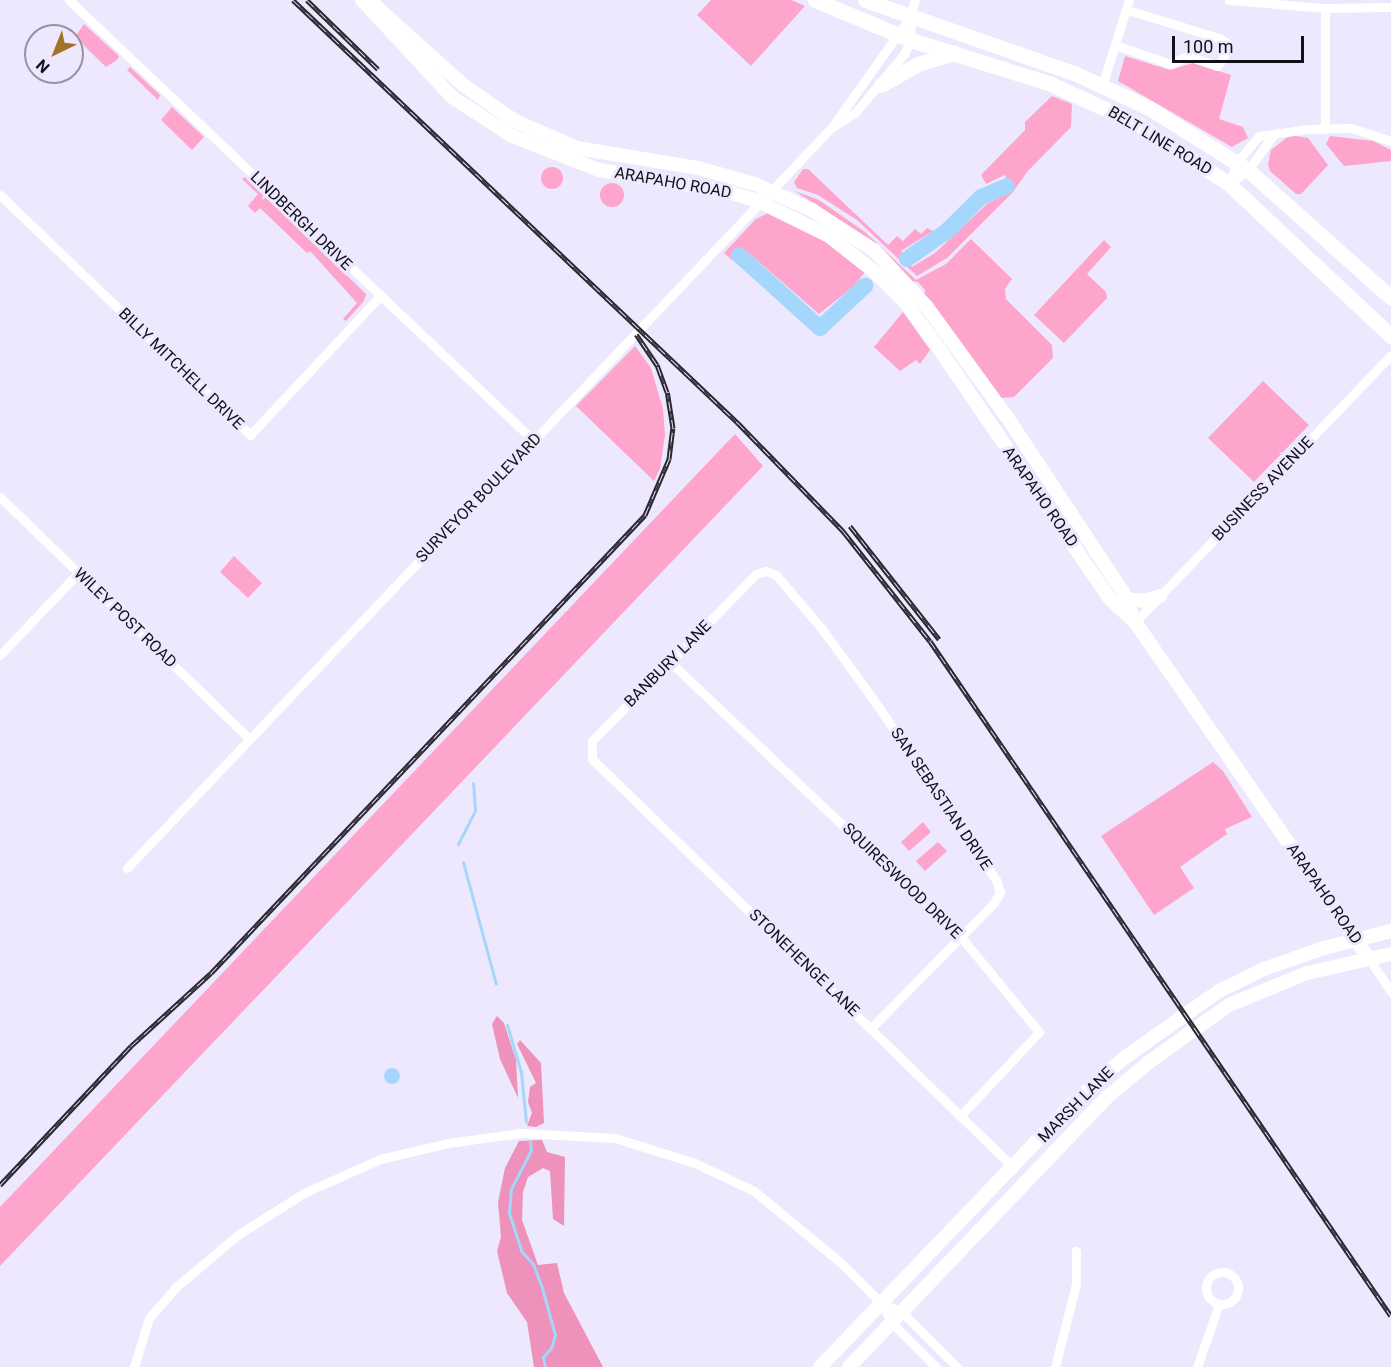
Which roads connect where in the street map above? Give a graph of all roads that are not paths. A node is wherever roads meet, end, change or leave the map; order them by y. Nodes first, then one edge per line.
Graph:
1 (69, 0) edge
2 (362, 0) edge
3 (369, 0) edge
4 (815, 0) edge
5 (866, 0) edge
6 (915, 0) edge
7 (1229, 0) edge
8 (1127, 4) edge
9 (1391, 7) edge
10 (1325, 8) junction
11 (910, 17) junction
12 (903, 37) junction
13 (1115, 45) junction
14 (954, 53) junction
15 (881, 85) junction
16 (1102, 86) junction
17 (832, 127) junction
18 (1325, 128) junction
19 (1274, 134) junction
20 (1391, 141) edge
21 (577, 148) junction
22 (573, 163) junction
23 (1243, 166) junction
24 (1229, 184) junction
25 (771, 190) junction
26 (0, 195) edge
27 (760, 201) junction
28 (380, 296) junction
29 (1391, 298) edge
30 (1391, 336) edge
31 (1391, 355) edge
32 (534, 441) junction
33 (0, 497) edge
34 (78, 573) junction
35 (756, 574) joint
36 (1160, 596) junction
37 (1126, 599) junction
38 (1135, 622) junction
39 (0, 655) edge
40 (670, 662) junction
41 (250, 738) junction
42 (592, 759) joint
43 (127, 868) dead end
44 (1391, 931) edge
45 (961, 937) junction
46 (1357, 940) junction
47 (1391, 954) edge
48 (1368, 959) junction
49 (1391, 992) edge
50 (871, 1028) junction
51 (960, 1116) junction
52 (1059, 1149) junction
53 (1014, 1168) junction
54 (992, 1220) junction
55 (1076, 1251) dead end
56 (881, 1303) junction
57 (1219, 1304) dead end
58 (902, 1312) junction
59 (892, 1323) junction
60 (134, 1367) edge
61 (820, 1367) edge
62 (849, 1367) edge
63 (936, 1367) edge
64 (957, 1367) edge
65 (1055, 1367) edge
66 (1197, 1367) edge

1 - 28 street, LINDBERGH DRIVE
2 - 22 main road, ARAPAHO ROAD
3 - 21 main road, ARAPAHO ROAD
4 - 12 main road, BELT LINE ROAD
5 - 11 main road, BELT LINE ROAD
6 - 11 street, SURVEYOR BOULEVARD
7 - 10 street
8 - 13 street
8 - 13 street
9 - 10 street
10 - 18 street
11 - 12 street, SURVEYOR BOULEVARD
11 - 12 street, SURVEYOR BOULEVARD
11 - 16 main road, BELT LINE ROAD
12 - 14 main road, BELT LINE ROAD
12 - 15 street, SURVEYOR BOULEVARD
12 - 17 street, SURVEYOR BOULEVARD
13 - 16 street
14 - 15 main road
14 - 24 main road, BELT LINE ROAD
15 - 17 street, SURVEYOR BOULEVARD
16 - 23 main road, BELT LINE ROAD
17 - 25 street, SURVEYOR BOULEVARD
18 - 19 street
18 - 20 street
19 - 23 street
19 - 23 street
21 - 22 main road
21 - 25 main road, ARAPAHO ROAD
22 - 27 main road, ARAPAHO ROAD
23 - 24 street
23 - 29 main road, BELT LINE ROAD
24 - 30 main road, BELT LINE ROAD
25 - 27 street, SURVEYOR BOULEVARD
25 - 37 main road, ARAPAHO ROAD
26 - 28 street, BILLY MITCHELL DRIVE
27 - 32 street, SURVEYOR BOULEVARD
27 - 38 main road, ARAPAHO ROAD
28 - 32 street, LINDBERGH DRIVE
31 - 36 street, BUSINESS AVENUE
32 - 41 street, SURVEYOR BOULEVARD
33 - 34 street, WILEY POST ROAD
34 - 39 street
34 - 41 street, WILEY POST ROAD
35 - 40 street, BANBURY LANE
35 - 45 street, SAN SEBASTIAN DRIVE
36 - 37 main road
36 - 38 street, BUSINESS AVENUE
37 - 38 main road, ARAPAHO ROAD
38 - 46 main road, ARAPAHO ROAD
40 - 42 street, BANBURY LANE
40 - 45 street, SQUIRESWOOD DRIVE
41 - 43 street, SURVEYOR BOULEVARD
42 - 50 street, STONEHENGE LANE
44 - 46 main road, MARSH LANE
45 - 50 street, SAN SEBASTIAN DRIVE
45 - 51 street, SQUIRESWOOD DRIVE
46 - 48 main road, ARAPAHO ROAD
46 - 53 main road, MARSH LANE
47 - 48 main road, MARSH LANE
48 - 49 street
48 - 52 main road, MARSH LANE
50 - 51 street, STONEHENGE LANE
51 - 53 street, STONEHENGE LANE
52 - 53 main road
52 - 54 main road, MARSH LANE
53 - 54 main road
53 - 56 main road, MARSH LANE
54 - 58 main road, MARSH LANE
55 - 65 street
56 - 58 street
56 - 59 street
56 - 60 street
56 - 61 main road, MARSH LANE
57 - 66 street
58 - 59 main road, MARSH LANE
58 - 64 street
59 - 62 main road, MARSH LANE
59 - 63 street

